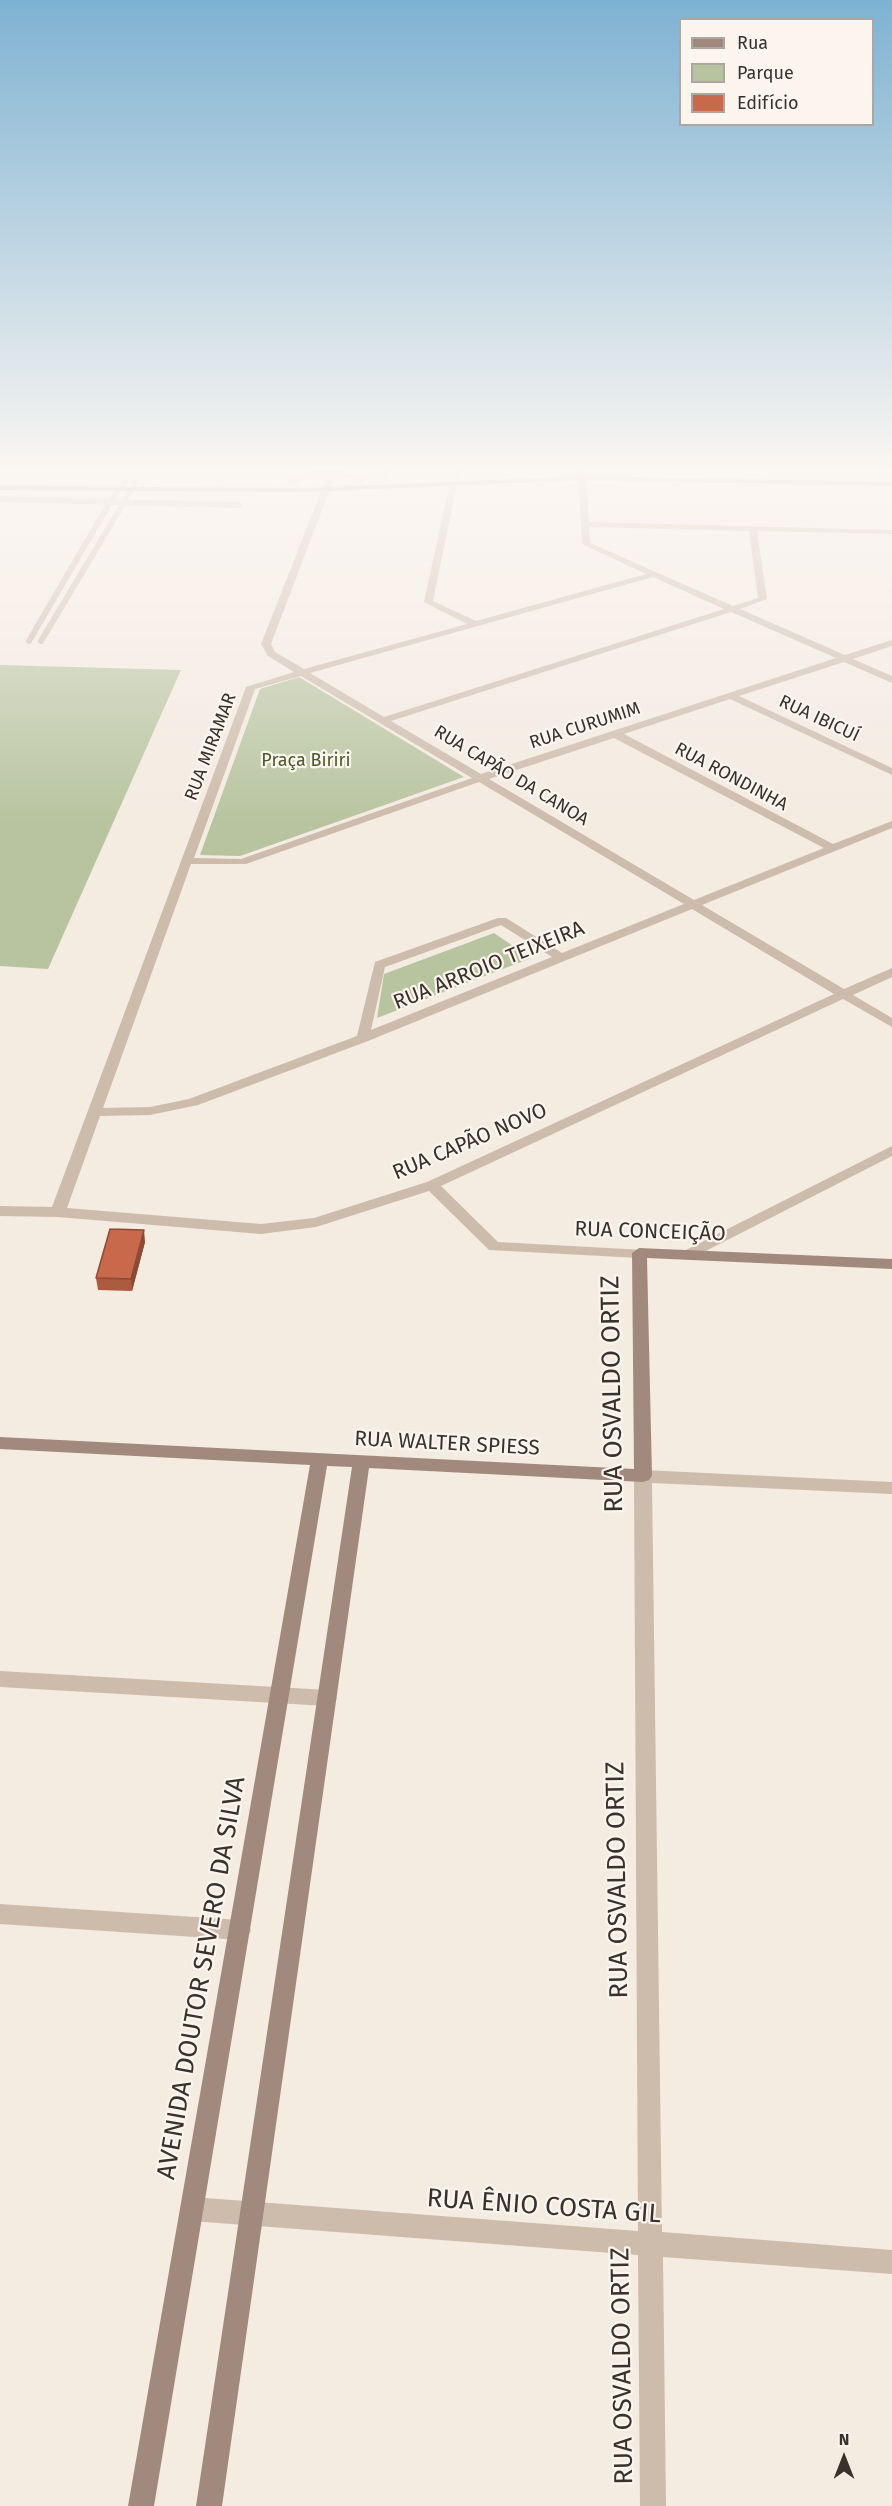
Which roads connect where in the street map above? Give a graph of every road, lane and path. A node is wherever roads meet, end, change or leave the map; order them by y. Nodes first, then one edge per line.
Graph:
1 (60, 588) edge
2 (72, 588) edge
3 (288, 588) edge
4 (431, 588) edge
5 (605, 588) edge
6 (686, 588) edge
7 (762, 588) edge
8 (733, 609) junction
9 (475, 624) junction
10 (28, 641) dead end
11 (41, 641) dead end
12 (892, 643) edge
13 (844, 659) junction
14 (302, 671) junction
15 (892, 680) edge
16 (731, 696) junction
17 (384, 720) junction
18 (615, 734) junction
19 (892, 772) edge
20 (481, 778) junction
21 (892, 824) edge
22 (832, 848) junction
23 (186, 861) junction
24 (694, 904) junction
25 (561, 958) junction
26 (892, 972) edge
27 (844, 994) junction
28 (892, 1023) edge
29 (363, 1038) junction
30 (93, 1112) junction
31 (892, 1150) edge
32 (432, 1185) junction
33 (0, 1210) edge
34 (58, 1212) junction
35 (639, 1253) junction
36 (687, 1255) junction
37 (892, 1264) edge
38 (0, 1443) edge
39 (319, 1460) junction
40 (361, 1462) junction
41 (643, 1476) junction
42 (892, 1488) edge
43 (0, 1679) edge
44 (279, 1696) junction
45 (327, 1698) junction
46 (0, 1914) edge
47 (240, 1930) junction
48 (192, 2209) junction
49 (252, 2214) junction
50 (650, 2244) junction
51 (892, 2262) edge
52 (141, 2506) edge
53 (209, 2506) edge
54 (653, 2506) edge

1 - 10 lane
2 - 11 lane
3 - 14 street, RUA CAPÃO DA CANOA
4 - 9 street
5 - 9 street, RUA MIRAMAR
6 - 8 street
7 - 8 street
8 - 13 street
8 - 17 street
9 - 14 street, RUA MIRAMAR
12 - 13 street, RUA CURUMIM
13 - 15 street
13 - 16 street, RUA CURUMIM
14 - 17 street, RUA CAPÃO DA CANOA
14 - 23 street, RUA MIRAMAR
16 - 18 street, RUA CURUMIM
16 - 19 street, RUA IBICUÍ
17 - 20 street, RUA CAPÃO DA CANOA
18 - 20 street, RUA CURUMIM
18 - 22 street, RUA RONDINHA
20 - 23 street, RUA CURUMIM
20 - 24 street, RUA CAPÃO DA CANOA
21 - 22 street, RUA ARROIO TEIXEIRA
22 - 24 street, RUA ARROIO TEIXEIRA
23 - 30 street, RUA MIRAMAR
24 - 25 street, RUA ARROIO TEIXEIRA
24 - 27 street, RUA CAPÃO DA CANOA
25 - 29 street, RUA ARROIO TEIXEIRA
25 - 29 street
26 - 27 street, RUA CAPÃO NOVO
27 - 28 street, RUA CAPÃO DA CANOA
27 - 32 street, RUA CAPÃO NOVO
29 - 30 street, RUA ARROIO TEIXEIRA
30 - 34 street, RUA MIRAMAR
31 - 36 street
32 - 34 street, RUA CAPÃO NOVO
32 - 35 street, RUA CONCEIÇÃO
33 - 34 street, RUA CAPÃO NOVO
35 - 36 main road, RUA CONCEIÇÃO
35 - 41 main road, RUA OSVALDO ORTIZ
36 - 37 main road, RUA CONCEIÇÃO
38 - 39 main road, RUA WALTER SPIESS
39 - 40 main road, RUA WALTER SPIESS
39 - 44 main road, AVENIDA DOUTOR SEVERO DA SILVA
40 - 41 main road, RUA WALTER SPIESS
40 - 45 main road
41 - 42 street, RUA WALTER SPIESS
41 - 50 street, RUA OSVALDO ORTIZ
43 - 44 street
44 - 45 street
44 - 47 main road, AVENIDA DOUTOR SEVERO DA SILVA
45 - 49 main road
46 - 47 street
47 - 48 main road, AVENIDA DOUTOR SEVERO DA SILVA
48 - 49 street, RUA ÊNIO COSTA GIL
48 - 52 main road, AVENIDA DOUTOR SEVERO DA SILVA
49 - 50 street, RUA ÊNIO COSTA GIL
49 - 53 main road
50 - 51 street, RUA ÊNIO COSTA GIL
50 - 54 street, RUA OSVALDO ORTIZ

